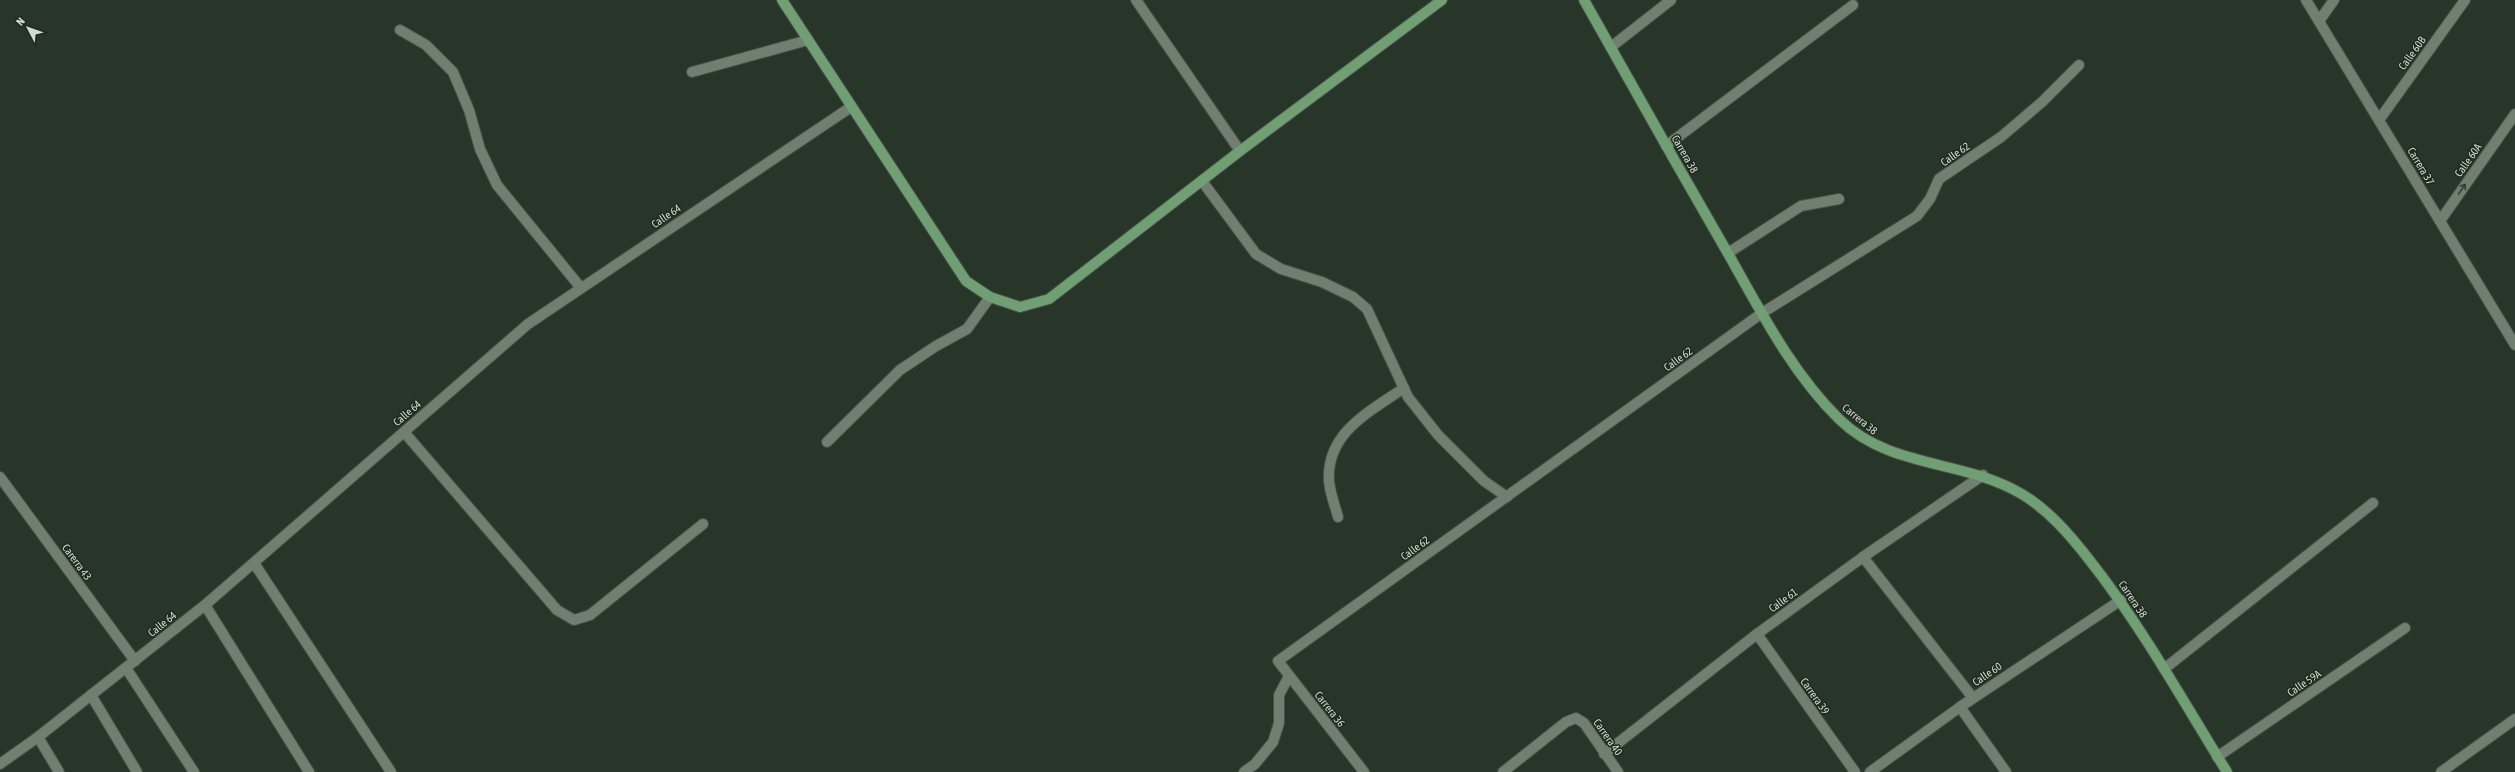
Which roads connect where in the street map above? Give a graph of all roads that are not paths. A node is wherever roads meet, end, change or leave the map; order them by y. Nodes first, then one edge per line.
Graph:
1 (782, 0) edge
2 (1136, 0) edge
3 (1442, 0) edge
4 (1584, 0) edge
5 (1671, 0) edge
6 (2306, 0) edge
7 (2334, 0) edge
8 (2465, 0) edge
9 (1853, 4) dead end
10 (2319, 21) junction
11 (400, 30) dead end
12 (808, 40) junction
13 (1611, 47) junction
14 (2079, 65) dead end
15 (692, 72) dead end
16 (851, 107) junction
17 (2515, 114) edge
18 (2379, 120) junction
19 (1666, 146) junction
20 (1240, 151) junction
21 (1202, 181) junction
22 (1838, 199) dead end
23 (2440, 221) junction
24 (1728, 253) junction
25 (581, 288) junction
26 (990, 297) junction
27 (1762, 313) junction
28 (2515, 345) edge
29 (1404, 388) junction
30 (404, 432) junction
31 (827, 442) dead end
32 (1983, 475) junction
33 (0, 477) edge
34 (1507, 497) junction
35 (2373, 503) dead end
36 (1338, 517) dead end
37 (703, 524) dead end
38 (1863, 556) junction
39 (254, 563) junction
40 (2121, 600) junction
41 (205, 604) junction
42 (2405, 628) dead end
43 (1757, 634) junction
44 (135, 661) junction
45 (1278, 661) joint
46 (126, 668) junction
47 (2164, 669) junction
48 (1289, 676) junction
49 (91, 695) junction
50 (1973, 698) junction
51 (1960, 707) junction
52 (2515, 719) edge
53 (38, 737) junction
54 (1604, 754) junction
55 (2217, 757) junction
56 (0, 764) edge
57 (60, 772) edge
58 (136, 772) edge
59 (194, 772) edge
60 (309, 772) edge
61 (391, 772) edge
62 (1244, 772) edge
63 (1364, 772) edge
64 (1503, 772) edge
65 (1618, 772) edge
66 (1855, 772) edge
67 (1870, 772) edge
68 (2006, 772) edge
69 (2227, 772) edge
70 (2441, 772) edge

1 - 12 main road
2 - 20 street
3 - 20 main road
4 - 13 main road, Carrera 38
5 - 13 street
6 - 10 street, Carrera 37
7 - 10 street
8 - 18 street, Calle 60B
9 - 19 street
10 - 18 street, Carrera 37
11 - 25 street
12 - 15 street
12 - 16 main road
13 - 19 main road, Carrera 38
14 - 27 street, Calle 62
16 - 25 street, Calle 64
16 - 26 main road
23 -> 17 street, Calle 60A
18 - 23 street, Carrera 37
19 - 24 main road, Carrera 38
20 - 21 main road
21 - 26 main road
21 - 29 street
22 - 24 street
23 - 28 street, Carrera 37
24 - 27 main road, Carrera 38
25 - 30 street, Calle 64
26 - 31 street
27 - 32 main road, Carrera 38
27 - 34 street, Calle 62
29 - 34 street
29 - 36 street
30 - 37 street
30 - 39 street, Calle 64
32 - 38 street, Calle 61
32 - 40 main road, Carrera 38
33 - 44 street, Carerra 43
34 - 45 street, Calle 62
35 - 47 street
38 - 43 street, Calle 61
38 - 50 street
39 - 41 street, Calle 64
39 - 61 street
40 - 47 main road, Carrera 38
40 - 50 street, Calle 60
41 - 44 street, Calle 64
41 - 60 street
42 - 55 street, Calle 59A
43 - 54 street, Calle 61
43 - 66 street, Carrera 39
44 - 46 street, Calle 64
45 - 48 street, Carrera 36
46 - 49 street, Calle 64
46 - 59 street
47 - 55 main road, Carrera 38
48 - 62 street
48 - 63 street, Carrera 36
49 - 53 street, Calle 64
49 - 58 street
50 - 51 street, Calle 60
51 - 67 street, Calle 60
51 - 68 street
52 - 70 street
53 - 56 street, Calle 64
53 - 57 street
54 - 64 street, Carrera 40
54 - 65 street, Carrera 40
55 - 69 main road, Carrera 38

